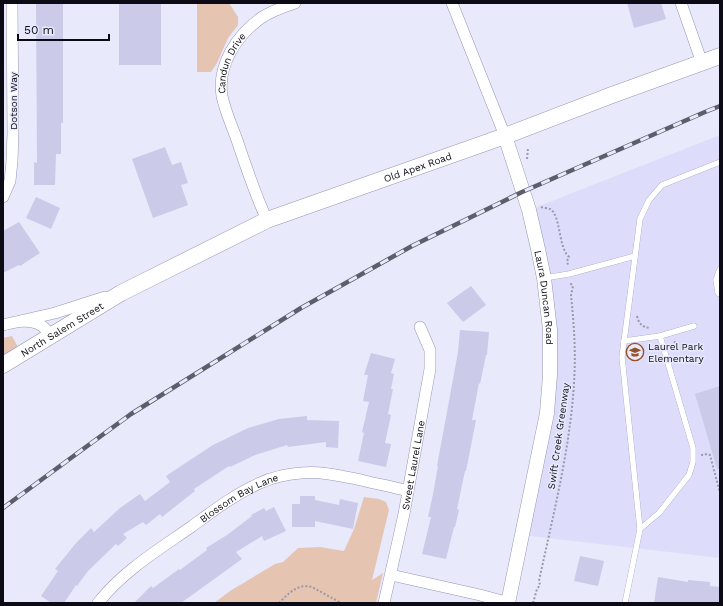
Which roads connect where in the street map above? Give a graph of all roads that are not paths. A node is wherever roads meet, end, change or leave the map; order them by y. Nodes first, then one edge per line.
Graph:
1 (295, 3) edge
2 (452, 3) edge
3 (681, 3) edge
4 (9, 9) edge
5 (720, 56) edge
6 (702, 63) junction
7 (505, 136) junction
8 (720, 162) edge
9 (3, 197) edge
10 (268, 220) junction
11 (635, 256) junction
12 (720, 268) edge
13 (544, 278) junction
14 (121, 293) junction
15 (720, 294) edge
16 (20, 321) junction
17 (3, 325) edge
18 (694, 326) dead end
19 (420, 327) dead end
20 (51, 335) junction
21 (660, 336) junction
22 (624, 341) junction
23 (3, 365) edge
24 (408, 491) junction
25 (640, 529) junction
26 (391, 575) junction
27 (98, 603) edge
28 (384, 603) edge
29 (508, 603) edge
30 (625, 603) edge

1 - 10 street, Candun Drive
2 - 7 street, Laura Duncan Road
3 - 6 street
4 - 9 street, Dotson Way
5 - 6 main road, Old Apex Road
6 - 7 main road, Old Apex Road
7 - 10 main road, Old Apex Road
7 - 13 street, Laura Duncan Road
8 - 11 lane
10 - 14 main road, Old Apex Road
11 - 13 lane
11 - 22 lane
12 - 15 lane
13 - 29 street, Laura Duncan Road
14 - 16 street
14 - 20 main road, North Salem Street
16 - 17 street
16 - 20 street
18 - 21 lane
19 - 24 street, Sweet Laurel Lane
20 - 23 main road, North Salem Street
21 - 22 lane
21 - 25 lane
22 - 25 lane
24 - 26 street, Sweet Laurel Lane
24 - 27 street, Blossom Bay Lane
25 - 30 lane
26 - 28 street, Sweet Laurel Lane
26 - 29 street

